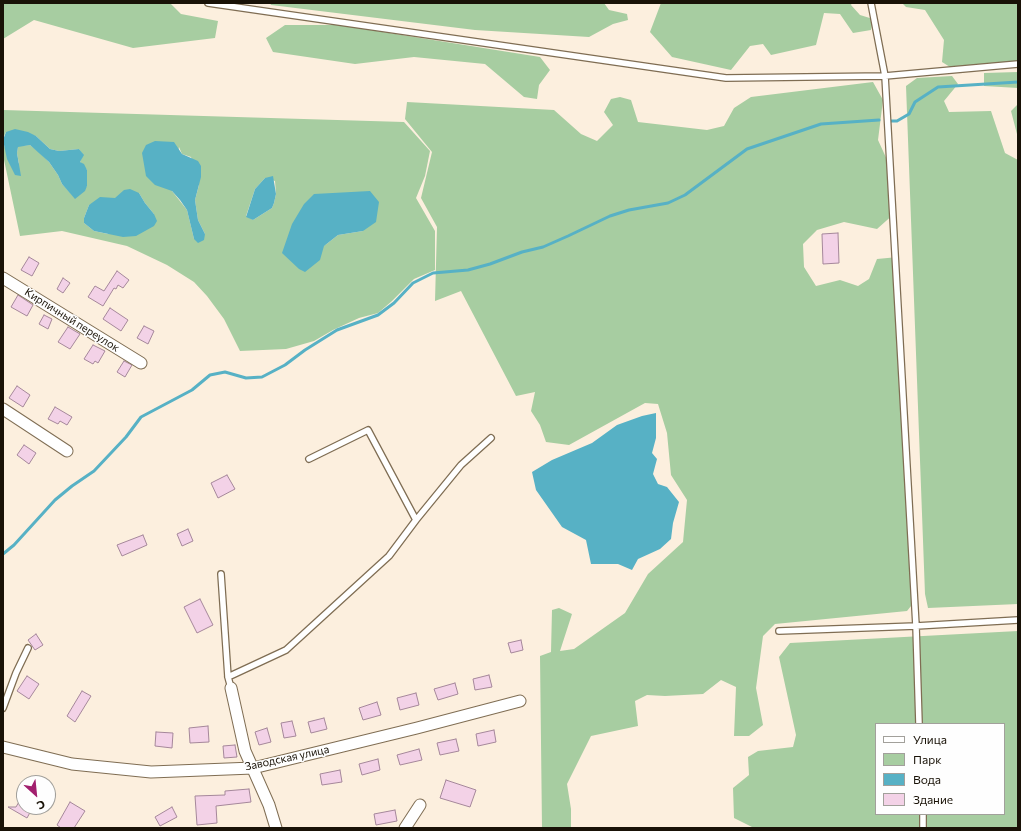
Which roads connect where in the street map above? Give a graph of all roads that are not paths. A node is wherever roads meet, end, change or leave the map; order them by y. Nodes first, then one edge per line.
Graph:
1 (208, 3) edge
2 (262, 3) edge
3 (871, 3) edge
4 (262, 11) junction
5 (1018, 64) edge
6 (885, 76) junction
7 (3, 278) edge
8 (141, 363) dead end
9 (3, 409) edge
10 (491, 438) dead end
11 (67, 451) dead end
12 (309, 459) dead end
13 (416, 520) junction
14 (221, 574) dead end
15 (1018, 620) edge
16 (916, 626) junction
17 (779, 631) dead end
18 (28, 648) dead end
19 (228, 677) junction
20 (231, 688) joint
21 (520, 701) dead end
22 (3, 708) edge
23 (919, 723) edge
24 (3, 747) edge
25 (253, 768) junction
26 (420, 805) dead end
27 (922, 815) edge
28 (276, 828) edge
29 (405, 828) edge
30 (923, 828) edge

1 - 4 lane
2 - 4 lane
3 - 6 lane
4 - 6 lane
5 - 6 lane
6 - 16 lane
7 - 8 street, Кирпичный переулок
9 - 11 street
10 - 13 lane
12 - 13 lane
13 - 19 lane
14 - 19 lane
15 - 16 lane
16 - 17 lane
16 - 23 lane
18 - 22 lane
19 - 20 lane
20 - 25 street
21 - 25 street, Заводская улица
24 - 25 street, Заводская улица
25 - 28 street
26 - 29 street
27 - 30 lane

